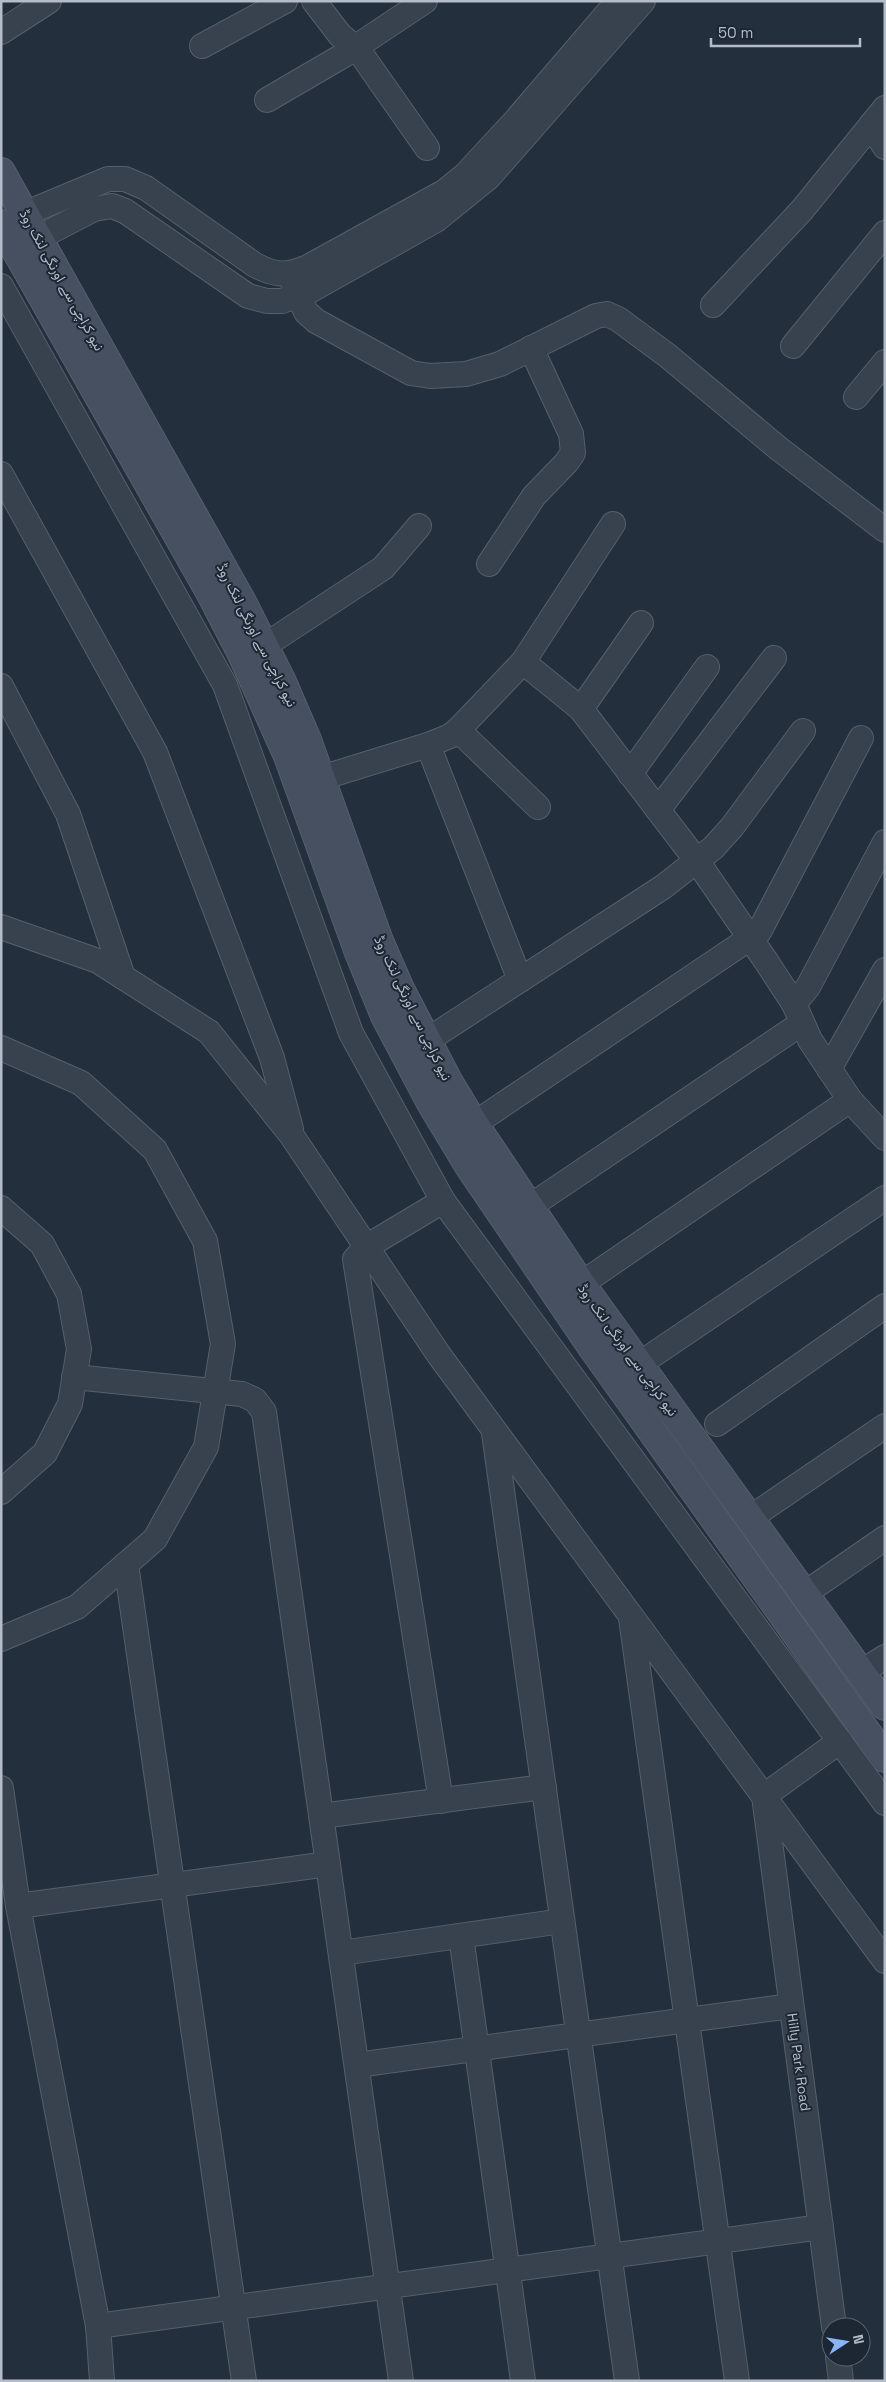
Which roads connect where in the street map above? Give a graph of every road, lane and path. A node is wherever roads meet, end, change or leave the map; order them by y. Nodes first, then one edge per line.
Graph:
1 (49, 1) edge
2 (286, 1) edge
3 (314, 1) edge
4 (425, 1) edge
5 (618, 1) edge
6 (643, 1) edge
7 (1, 32) edge
8 (202, 46) dead end
9 (355, 48) junction
10 (267, 100) dead end
11 (878, 116) edge
12 (885, 147) edge
13 (427, 148) dead end
14 (1, 172) edge
15 (13, 219) edge
16 (885, 233) edge
17 (38, 238) junction
18 (289, 274) junction
19 (1, 286) edge
20 (298, 296) junction
21 (713, 305) dead end
22 (793, 346) dead end
23 (532, 348) junction
24 (885, 362) edge
25 (856, 397) dead end
26 (1, 474) edge
27 (613, 524) dead end
28 (419, 526) dead end
29 (885, 530) edge
30 (489, 564) dead end
31 (641, 623) dead end
32 (264, 646) junction
33 (774, 658) dead end
34 (523, 662) junction
35 (707, 667) dead end
36 (1, 686) edge
37 (581, 709) junction
38 (458, 730) junction
39 (804, 731) dead end
40 (862, 738) dead end
41 (428, 745) junction
42 (630, 774) junction
43 (321, 778) junction
44 (538, 807) dead end
45 (658, 810) junction
46 (885, 842) edge
47 (696, 861) junction
48 (3, 925) edge
49 (751, 940) junction
50 (885, 970) edge
51 (123, 977) junction
52 (520, 980) junction
53 (798, 1014) junction
54 (426, 1041) junction
55 (1, 1048) edge
56 (829, 1068) junction
57 (850, 1100) junction
58 (474, 1124) junction
59 (882, 1128) edge
60 (292, 1136) junction
61 (491, 1151) junction
62 (469, 1166) junction
63 (885, 1198) edge
64 (443, 1200) junction
65 (529, 1207) junction
66 (1, 1208) edge
67 (366, 1247) junction
68 (580, 1284) junction
69 (885, 1306) edge
70 (638, 1365) junction
71 (74, 1377) junction
72 (215, 1392) junction
73 (717, 1424) dead end
74 (885, 1426) edge
75 (493, 1429) junction
76 (1, 1492) edge
77 (733, 1494) junction
78 (710, 1512) junction
79 (750, 1518) junction
80 (885, 1538) edge
81 (126, 1564) junction
82 (804, 1594) junction
83 (631, 1616) junction
84 (1, 1639) edge
85 (885, 1657) edge
86 (860, 1673) junction
87 (885, 1706) edge
88 (840, 1741) junction
89 (885, 1758) edge
90 (544, 1787) junction
91 (2, 1792) edge
92 (764, 1796) junction
93 (441, 1800) junction
94 (885, 1802) edge
95 (321, 1816) junction
96 (328, 1864) junction
97 (172, 1885) junction
98 (18, 1906) junction
99 (562, 1921) junction
100 (461, 1936) junction
101 (341, 1954) junction
102 (885, 1961) edge
103 (791, 2006) junction
104 (686, 2020) junction
105 (578, 2035) junction
106 (477, 2049) junction
107 (357, 2065) junction
108 (821, 2226) junction
109 (717, 2241) junction
110 (609, 2256) junction
111 (508, 2270) junction
112 (388, 2286) junction
113 (233, 2308) junction
114 (833, 2317) edge
115 (98, 2326) junction
116 (839, 2367) edge
117 (102, 2381) edge
118 (244, 2381) edge
119 (401, 2381) edge
120 (523, 2381) edge
121 (627, 2381) edge
122 (737, 2381) edge
123 (841, 2381) edge

1 - 7 street
2 - 8 street
3 - 9 street
4 - 9 street
5 - 18 street
6 - 20 street
9 - 10 street
9 - 13 street
11 - 12 street
11 - 21 street
14 - 15 street, نیو کراچی سے اورنگی لنک روڈ
15 - 17 street, نیو کراچی سے اورنگی لنک روڈ
15 - 18 street
15 - 62 street, نیو کراچی سے اورنگی لنک روڈ
16 - 22 street
17 - 20 street
17 - 32 street, نیو کراچی سے اورنگی لنک روڈ
18 - 20 street
19 - 64 street
20 - 23 street
23 - 29 street
23 - 30 street
24 - 25 street
26 - 60 street
27 - 34 street
28 - 32 street
31 - 37 street
32 - 43 street, نیو کراچی سے اورنگی لنک روڈ
33 - 45 street
34 - 37 street
34 - 38 street
35 - 42 street
36 - 51 street
37 - 42 street
38 - 41 street
38 - 44 street
39 - 47 street
40 - 49 street
41 - 43 street
41 - 52 street
42 - 45 street
43 - 54 street, نیو کراچی سے اورنگی لنک روڈ
45 - 47 street
46 - 53 street
47 - 49 street
47 - 52 street
48 - 51 street
49 - 53 street
49 - 58 street
50 - 56 street
51 - 60 street
52 - 54 street
53 - 56 street
53 - 65 street
54 - 58 street, نیو کراچی سے اورنگی لنک روڈ
55 - 72 street
56 - 57 street
57 - 59 street
57 - 68 street
58 - 61 street, نیو کراچی سے اورنگی لنک روڈ
60 - 67 street
61 - 62 street
61 - 65 street, نیو کراچی سے اورنگی لنک روڈ
62 - 78 street, نیو کراچی سے اورنگی لنک روڈ
63 - 70 street
64 - 67 street
64 - 88 street
65 - 68 street, نیو کراچی سے اورنگی لنک روڈ
66 - 71 street
67 - 75 street
67 - 93 street
68 - 70 street, نیو کراچی سے اورنگی لنک روڈ
69 - 73 street
70 - 77 street, نیو کراچی سے اورنگی لنک روڈ
71 - 72 street
71 - 76 street
72 - 81 street
72 - 95 street
74 - 79 street
75 - 83 street
75 - 90 street
77 - 78 street
77 - 79 street, نیو کراچی سے اورنگی لنک روڈ
78 - 89 street, نیو کراچی سے اورنگی لنک روڈ
79 - 82 street, نیو کراچی سے اورنگی لنک روڈ
80 - 82 street
81 - 84 street
81 - 97 street
82 - 86 street, نیو کراچی سے اورنگی لنک روڈ
83 - 92 street
83 - 104 street
85 - 86 street
86 - 87 street, نیو کراچی سے اورنگی لنک روڈ
88 - 92 street
88 - 94 street
90 - 93 street
90 - 99 street
91 - 98 street
92 - 102 street
92 - 103 street, Hilly Park Road
93 - 95 street
95 - 96 street
96 - 97 street
96 - 101 street
97 - 98 street
97 - 113 street
98 - 115 street
99 - 100 street
99 - 105 street
100 - 101 street
100 - 106 street
101 - 107 street
103 - 104 street
103 - 108 street, Hilly Park Road
104 - 105 street
104 - 109 street
105 - 106 street
105 - 110 street
106 - 107 street
106 - 111 street
107 - 112 street
108 - 109 street
108 - 114 street, Hilly Park Road
109 - 110 street
109 - 122 street
110 - 111 street
110 - 121 street
111 - 112 street
111 - 120 street
112 - 113 street
112 - 119 street
113 - 115 street
113 - 118 street
115 - 117 street
116 - 123 street

